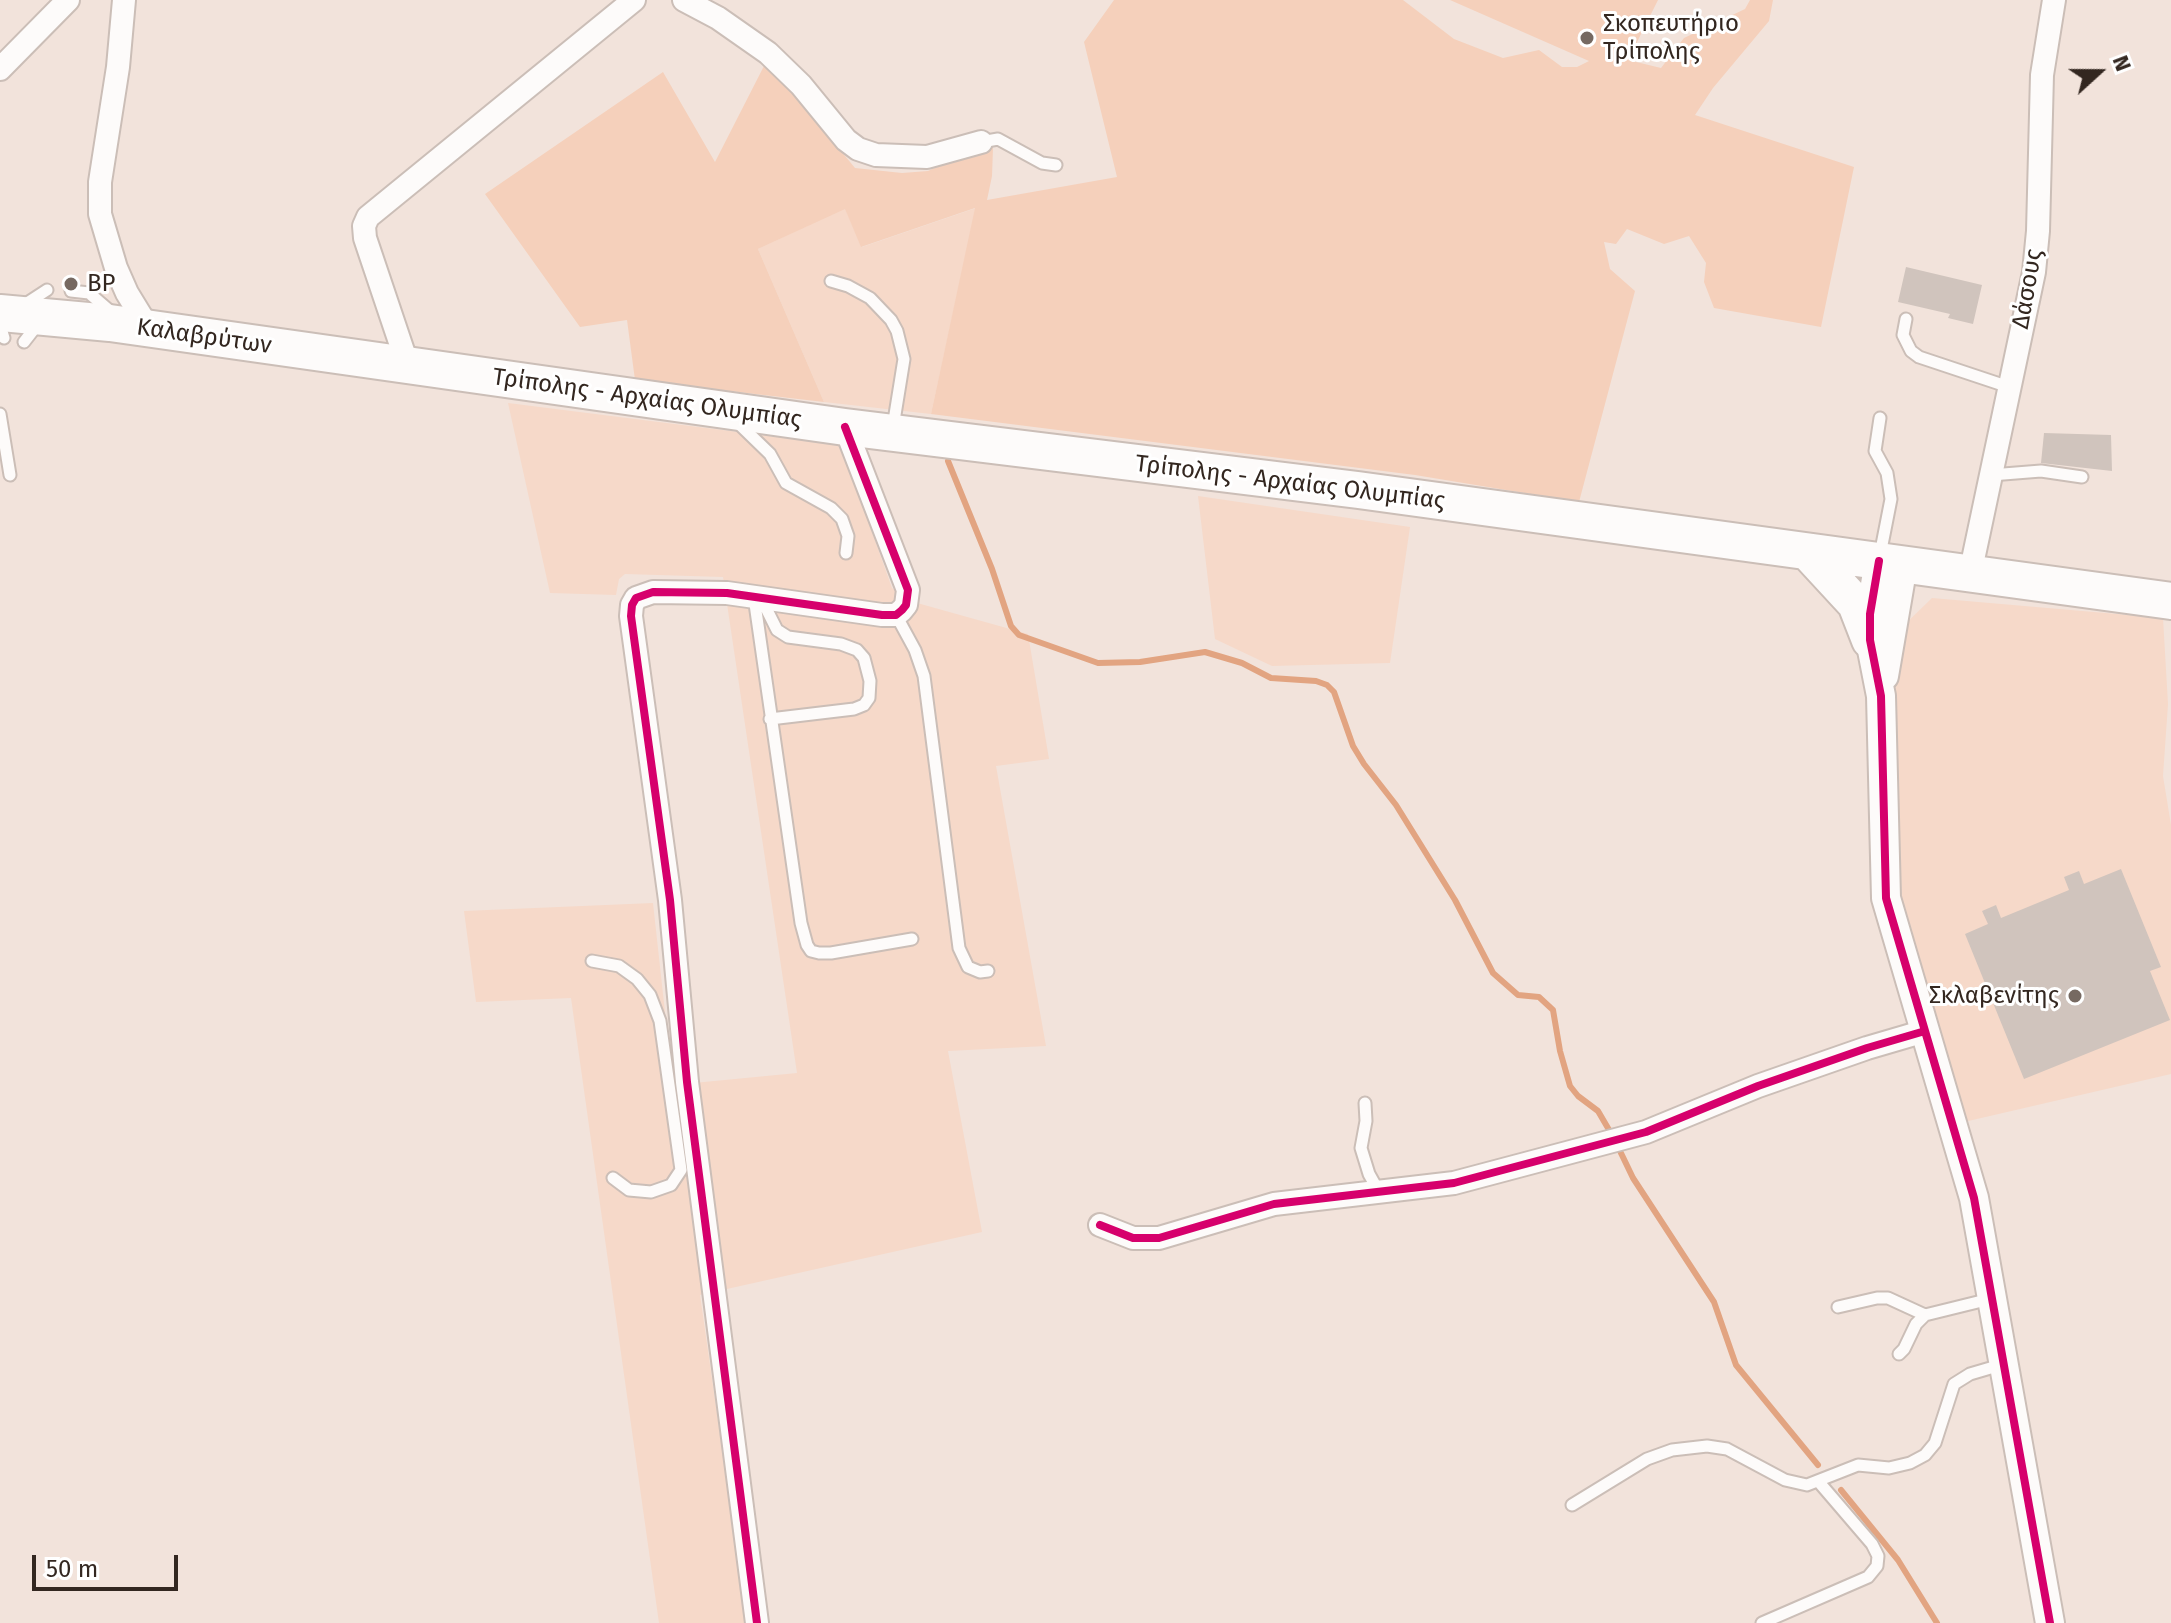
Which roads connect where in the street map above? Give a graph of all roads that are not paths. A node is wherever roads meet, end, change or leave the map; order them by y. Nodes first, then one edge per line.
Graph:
1 (68, 0) edge
2 (124, 0) edge
3 (634, 0) edge
4 (684, 0) edge
5 (2054, 0) edge
6 (0, 69) edge
7 (981, 142) joint
8 (1056, 165) dead end
9 (831, 281) dead end
10 (71, 291) dead end
11 (1906, 319) dead end
12 (18, 320) edge
13 (138, 327) junction
14 (408, 366) junction
15 (2009, 387) junction
16 (725, 409) junction
17 (0, 414) edge
18 (1880, 418) dead end
19 (845, 427) junction
20 (892, 432) junction
21 (10, 475) dead end
22 (1991, 475) junction
23 (2082, 477) dead end
24 (1808, 552) junction
25 (846, 553) dead end
26 (1891, 563) junction
27 (1970, 574) junction
28 (760, 598) junction
29 (2171, 601) edge
30 (896, 615) junction
31 (1870, 640) junction
32 (1881, 696) junction
33 (770, 719) junction
34 (912, 939) dead end
35 (592, 961) dead end
36 (988, 971) dead end
37 (1925, 1031) junction
38 (1365, 1103) dead end
39 (685, 1135) junction
40 (613, 1178) dead end
41 (1379, 1192) junction
42 (1100, 1225) dead end
43 (1993, 1298) junction
44 (1838, 1307) dead end
45 (1925, 1315) junction
46 (1899, 1354) dead end
47 (2005, 1364) junction
48 (1818, 1481) junction
49 (1572, 1505) dead end
50 (757, 1623) edge
51 (1762, 1623) edge
52 (2050, 1623) edge

1 - 6 street
2 - 13 street
3 - 14 street
4 - 7 street
5 - 15 street, Δάσους
7 - 8 lane
9 - 20 lane
10 - 13 lane
11 - 15 lane
12 - 13 main road, Καλαβρύτων
13 - 14 main road, Καλαβρύτων
14 - 16 main road, Τρίπολης - Αρχαίας Ολυμπίας
15 - 22 street, Δάσους
16 - 19 main road, Τρίπολης - Αρχαίας Ολυμπίας
16 - 25 lane
17 - 21 lane
18 - 26 lane
19 - 20 main road, Τρίπολης - Αρχαίας Ολυμπίας
19 - 30 street
20 - 24 main road, Τρίπολης - Αρχαίας Ολυμπίας
22 - 23 lane
22 - 27 street, Δάσους
24 - 26 main road, Τρίπολης - Αρχαίας Ολυμπίας
24 - 31 main road
26 - 27 main road, Τρίπολης - Αρχαίας Ολυμπίας
26 - 31 street
26 - 32 street
27 - 29 main road, Τρίπολης - Αρχαίας Ολυμπίας
28 - 30 street
28 - 33 lane
28 - 33 lane
28 - 39 street
30 - 36 lane
31 - 32 street
32 - 37 street
33 - 34 lane
35 - 39 lane
37 - 41 street
37 - 43 street
38 - 41 lane
39 - 40 lane
39 - 50 street
41 - 42 street
43 - 45 lane
43 - 47 street
44 - 45 lane
45 - 46 lane
47 - 48 lane
47 - 52 street
48 - 49 lane
48 - 51 lane

